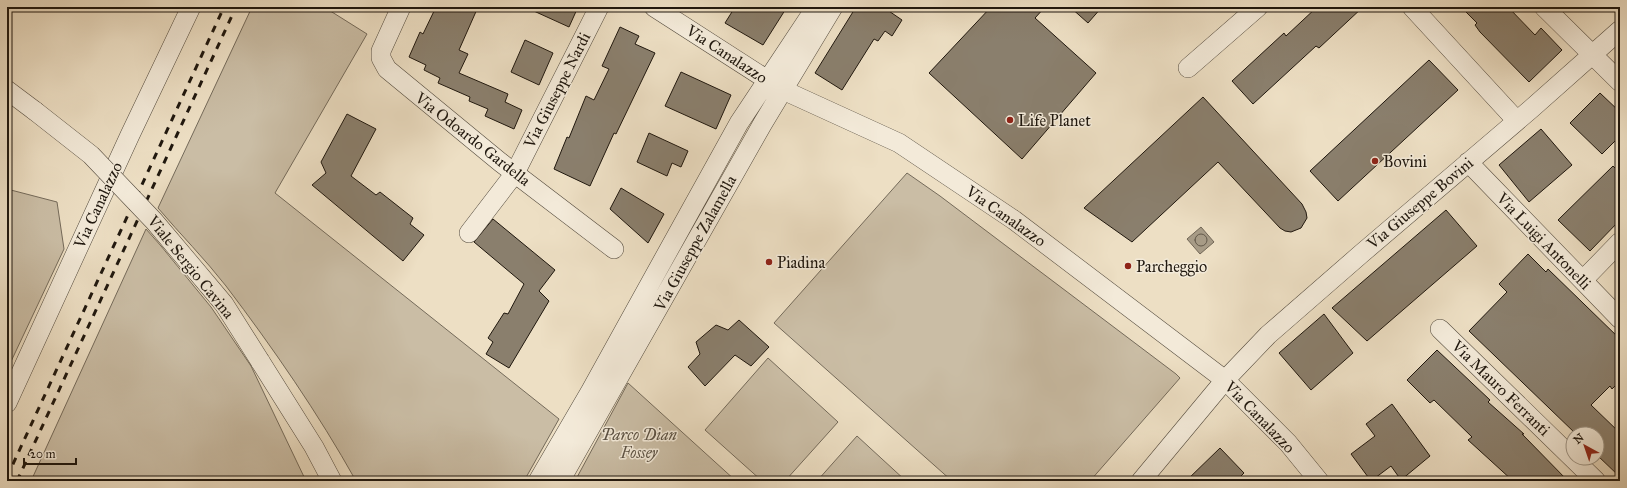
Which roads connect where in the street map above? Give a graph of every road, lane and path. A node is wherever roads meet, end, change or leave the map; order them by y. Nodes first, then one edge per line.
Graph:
1 (191, 7) edge
2 (401, 7) edge
3 (599, 7) edge
4 (654, 7) edge
5 (807, 7) edge
6 (816, 7) edge
7 (833, 7) edge
8 (1258, 7) edge
9 (1412, 7) edge
10 (1544, 7) edge
11 (1620, 30) edge
12 (1592, 55) junction
13 (1188, 68) dead end
14 (1620, 82) edge
15 (766, 83) junction
16 (7, 90) edge
17 (1517, 121) junction
18 (1468, 162) junction
19 (515, 173) junction
20 (469, 233) dead end
21 (1620, 242) edge
22 (614, 249) dead end
23 (1583, 280) junction
24 (1620, 319) edge
25 (1440, 329) dead end
26 (1225, 380) junction
27 (590, 392) junction
28 (7, 403) edge
29 (332, 481) edge
30 (538, 481) edge
31 (549, 481) edge
32 (560, 481) edge
33 (1141, 481) edge
34 (1318, 481) edge
35 (1596, 481) edge

1 - 28 street, Via Canalazzo
2 - 19 street, Via Odoardo Gardella
3 - 19 street, Via Giuseppe Nardi
4 - 15 street, Via Canalazzo
5 - 15 street
6 - 15 street, Via Giuseppe Zalamella
7 - 15 street, Via Giuseppe Zalamella
8 - 13 street
9 - 17 street
10 - 12 street
11 - 12 street, Via Giuseppe Bovini
12 - 14 street
12 - 17 street, Via Giuseppe Bovini
15 - 26 street, Via Canalazzo
15 - 27 street, Via Giuseppe Zalamella
15 - 32 street, Via Giuseppe Zalamella
16 - 29 street, Viale Sergio Cavina, bridge
17 - 18 street, Via Giuseppe Bovini
18 - 23 street, Via Luigi Antonelli
18 - 26 street, Via Giuseppe Bovini
19 - 20 street, Via Giuseppe Nardi
19 - 22 street, Via Odoardo Gardella
21 - 23 street
23 - 24 street, Via Luigi Antonelli
25 - 35 street, Via Mauro Ferranti
26 - 33 street, Via Giuseppe Bovini
26 - 34 street, Via Canalazzo
27 - 30 street, Via Giuseppe Zalamella
27 - 31 street, Via Giuseppe Zalamella

